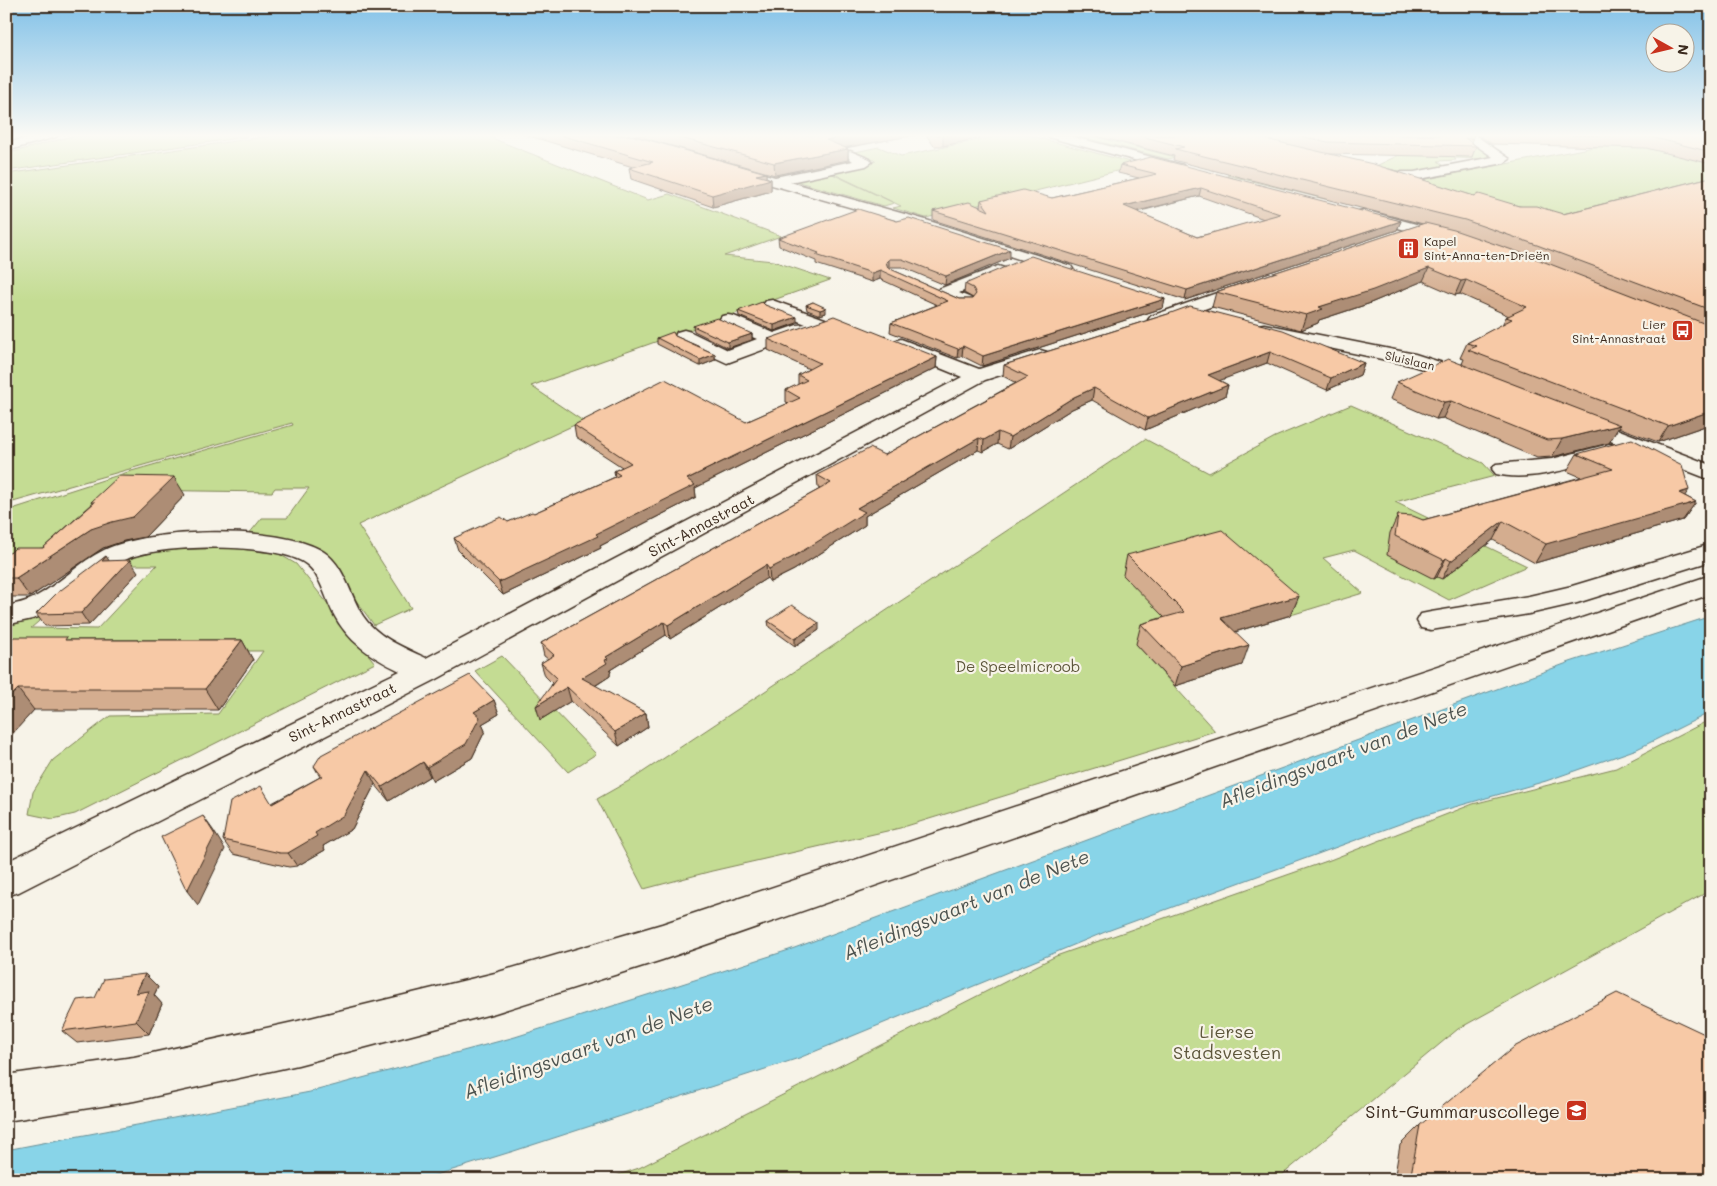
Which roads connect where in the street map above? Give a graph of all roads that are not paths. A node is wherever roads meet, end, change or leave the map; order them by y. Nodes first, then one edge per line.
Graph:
1 (808, 190) edge
2 (1351, 211) edge
3 (1420, 229) junction
4 (1390, 239) edge
5 (1461, 241) edge
6 (1029, 258) junction
7 (1078, 273) edge
8 (1266, 281) edge
9 (928, 286) edge
10 (944, 293) junction
11 (965, 302) edge
12 (772, 305) edge
13 (1176, 305) junction
14 (1224, 316) edge
15 (728, 320) dead end
16 (1248, 324) edge
17 (1131, 328) edge
18 (684, 336) dead end
19 (774, 340) junction
20 (888, 340) edge
21 (1067, 348) edge
22 (978, 376) junction
23 (1484, 384) edge
24 (1565, 416) edge
25 (1637, 444) junction
26 (1504, 470) dead end
27 (1711, 473) edge
28 (1711, 552) edge
29 (1711, 584) edge
30 (6, 616) edge
31 (1431, 621) dead end
32 (426, 671) junction
33 (6, 880) edge
34 (6, 1098) edge

1 - 6 main road
2 - 3 main road
3 - 4 main road
3 - 5 main road
6 - 7 main road
6 - 10 main road
8 - 13 main road
9 - 10 main road
10 - 11 main road
12 - 19 main road
13 - 14 main road
13 - 17 main road
15 - 19 main road
16 - 23 main road, Sluislaan
18 - 19 main road
20 - 22 main road
21 - 22 main road, Sint-Annastraat
22 - 32 main road, Sint-Annastraat
24 - 25 main road
25 - 26 main road
25 - 27 main road
28 - 31 main road
29 - 34 main road
30 - 32 main road
32 - 33 main road, Sint-Annastraat

